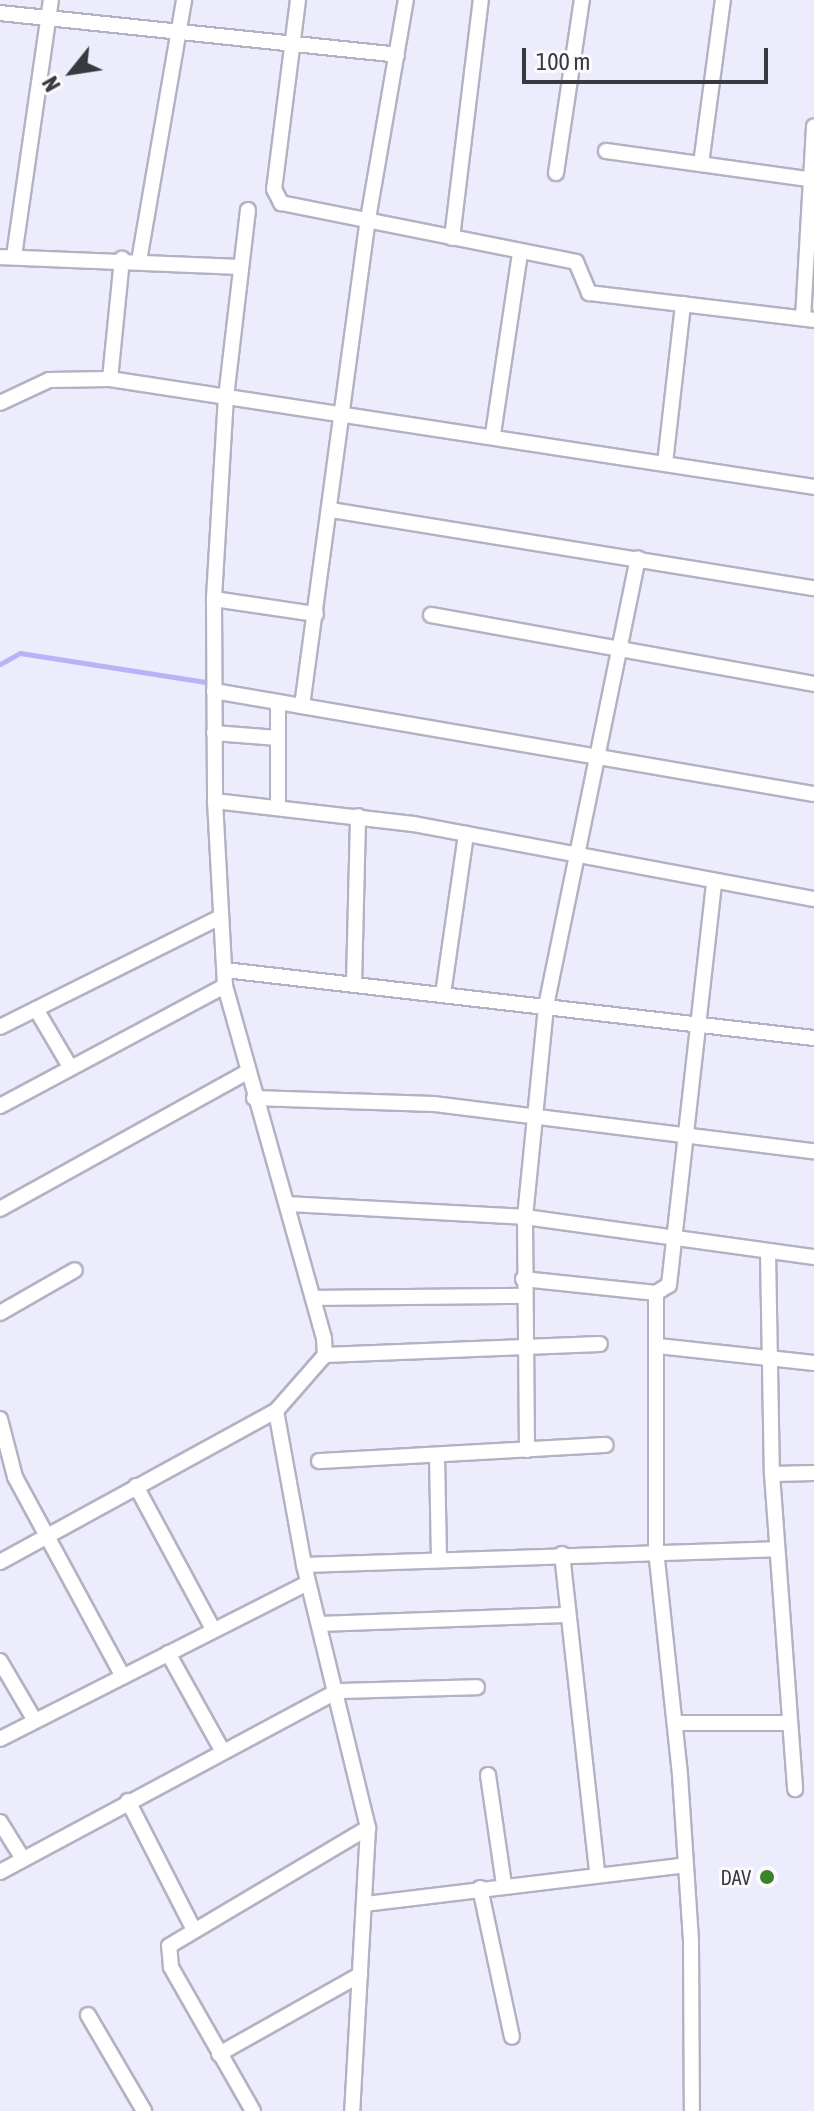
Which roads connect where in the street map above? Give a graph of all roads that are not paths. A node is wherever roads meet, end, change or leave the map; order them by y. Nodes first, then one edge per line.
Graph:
1 (51, 0) edge
2 (184, 0) edge
3 (298, 0) edge
4 (406, 0) edge
5 (481, 0) edge
6 (582, 0) edge
7 (723, 0) edge
8 (0, 13) edge
9 (48, 18) junction
10 (178, 34) junction
11 (291, 44) junction
12 (397, 55) junction
13 (814, 126) edge
14 (606, 151) dead end
15 (701, 164) junction
16 (556, 173) dead end
17 (811, 180) edge
18 (248, 210) dead end
19 (368, 219) junction
20 (452, 238) junction
21 (520, 253) junction
22 (7, 256) edge
23 (122, 259) junction
24 (139, 261) junction
25 (240, 267) junction
26 (683, 304) junction
27 (809, 319) edge
28 (110, 379) junction
29 (226, 396) junction
30 (0, 403) edge
31 (342, 411) junction
32 (493, 434) junction
33 (665, 463) junction
34 (814, 487) edge
35 (331, 510) junction
36 (638, 558) junction
37 (814, 588) edge
38 (214, 599) junction
39 (316, 614) junction
40 (431, 615) dead end
41 (617, 648) junction
42 (814, 684) edge
43 (214, 691) junction
44 (278, 702) junction
45 (302, 706) junction
46 (214, 733) junction
47 (278, 738) junction
48 (598, 754) junction
49 (814, 794) edge
50 (215, 801) junction
51 (278, 806) junction
52 (358, 816) junction
53 (466, 834) junction
54 (579, 855) junction
55 (714, 881) junction
56 (814, 899) edge
57 (221, 917) junction
58 (225, 970) junction
59 (354, 983) junction
60 (225, 986) junction
61 (443, 994) junction
62 (546, 1006) junction
63 (36, 1009) junction
64 (698, 1026) junction
65 (0, 1027) edge
66 (814, 1038) edge
67 (69, 1065) junction
68 (245, 1073) junction
69 (254, 1098) junction
70 (0, 1106) edge
71 (536, 1115) junction
72 (686, 1131) junction
73 (814, 1151) edge
74 (288, 1204) junction
75 (0, 1209) edge
76 (525, 1217) junction
77 (672, 1239) junction
78 (768, 1252) junction
79 (814, 1257) edge
80 (75, 1270) dead end
81 (523, 1279) junction
82 (656, 1293) junction
83 (523, 1296) junction
84 (315, 1298) junction
85 (0, 1313) edge
86 (600, 1344) dead end
87 (658, 1346) junction
88 (525, 1347) junction
89 (325, 1355) junction
90 (766, 1355) junction
91 (814, 1363) edge
92 (276, 1411) junction
93 (0, 1419) edge
94 (606, 1445) dead end
95 (527, 1450) junction
96 (437, 1455) junction
97 (319, 1461) dead end
98 (814, 1473) edge
99 (772, 1474) junction
100 (136, 1486) junction
101 (47, 1536) junction
102 (776, 1549) junction
103 (656, 1550) junction
104 (562, 1554) junction
105 (439, 1558) junction
106 (0, 1562) edge
107 (304, 1565) junction
108 (308, 1583) junction
109 (565, 1615) junction
110 (319, 1624) junction
111 (213, 1629) junction
112 (168, 1653) junction
113 (0, 1661) edge
114 (123, 1677) junction
115 (477, 1687) dead end
116 (338, 1691) junction
117 (35, 1721) junction
118 (676, 1723) junction
119 (790, 1723) junction
120 (0, 1739) edge
121 (222, 1750) junction
122 (488, 1775) dead end
123 (795, 1789) dead end
124 (128, 1801) junction
125 (0, 1822) edge
126 (368, 1828) junction
127 (23, 1859) junction
128 (686, 1865) junction
129 (0, 1872) edge
130 (597, 1873) junction
131 (504, 1885) junction
132 (480, 1888) junction
133 (365, 1904) junction
134 (193, 1928) junction
135 (360, 1975) junction
136 (88, 2015) dead end
137 (512, 2037) dead end
138 (219, 2054) junction
139 (144, 2111) edge
140 (253, 2111) edge
141 (352, 2111) edge
142 (692, 2111) edge

1 - 9 street
2 - 10 street
3 - 11 street
4 - 12 street
5 - 20 street
6 - 16 street
7 - 15 street
8 - 9 street
9 - 10 street
9 - 22 street
10 - 11 street
10 - 24 street
11 - 12 street
11 - 19 street
12 - 19 street
13 - 17 street
14 - 15 street
15 - 17 street
17 - 27 street
18 - 25 street
19 - 20 street
19 - 31 street
20 - 21 street
21 - 26 street
21 - 32 street
22 - 23 street
23 - 24 street
23 - 28 street
24 - 25 street
25 - 29 street
26 - 27 street
26 - 33 street
28 - 29 street
28 - 30 street
29 - 31 street
29 - 38 street
31 - 32 street
31 - 35 street
32 - 33 street
33 - 34 street
35 - 36 street
35 - 39 street
36 - 37 street
36 - 41 street
38 - 39 street
38 - 43 street
39 - 45 street
40 - 41 street
41 - 42 street
41 - 48 street
43 - 44 street
43 - 46 street
44 - 45 street
44 - 47 street
45 - 48 street
46 - 47 street
46 - 50 street
47 - 51 street
48 - 49 street
48 - 54 street
50 - 51 street
50 - 57 street
51 - 52 street
52 - 53 street
52 - 59 street
53 - 54 street
53 - 61 street
54 - 55 street
54 - 62 street
55 - 56 street
55 - 64 street
57 - 58 street
57 - 63 street
58 - 59 street
58 - 60 street
59 - 61 street
60 - 67 street
60 - 68 street
61 - 62 street
62 - 64 street
62 - 71 street
63 - 65 street
63 - 67 street
64 - 66 street
64 - 72 street
67 - 70 street
68 - 69 street
68 - 75 street
69 - 71 street
69 - 74 street
71 - 72 street
71 - 76 street
72 - 73 street
72 - 77 street
74 - 76 street
74 - 84 street
76 - 77 street
76 - 81 street
77 - 78 street
77 - 82 street
78 - 79 street
78 - 90 street
80 - 85 street
81 - 82 street
81 - 83 street
82 - 87 street
83 - 84 street
83 - 88 street
84 - 89 street
86 - 88 street
87 - 90 street
87 - 103 street
88 - 89 street
88 - 95 street
89 - 92 street
90 - 91 street
90 - 99 street
92 - 100 street
92 - 107 street
93 - 101 street
94 - 95 street
95 - 96 street
96 - 97 street
96 - 105 street
98 - 99 street
99 - 102 street
100 - 101 street
100 - 111 street
101 - 106 street
101 - 114 street
102 - 103 street
102 - 119 street
103 - 104 street
103 - 118 street
104 - 105 street
104 - 109 street
105 - 107 street
107 - 108 street
108 - 110 street
108 - 111 street
109 - 110 street
109 - 130 street
110 - 116 street
111 - 112 street
112 - 114 street
112 - 121 street
113 - 117 street
114 - 117 street
115 - 116 street
116 - 121 street
116 - 126 street
117 - 120 street
118 - 119 street
118 - 128 street
119 - 123 street
121 - 124 street
122 - 131 street
124 - 127 street
124 - 134 street
125 - 127 street
126 - 133 street
126 - 134 street
127 - 129 street
128 - 130 street
128 - 142 street
130 - 131 street
131 - 132 street
132 - 133 street
132 - 137 street
133 - 135 street
134 - 138 street
135 - 138 street
135 - 141 street
136 - 139 street
138 - 140 street

